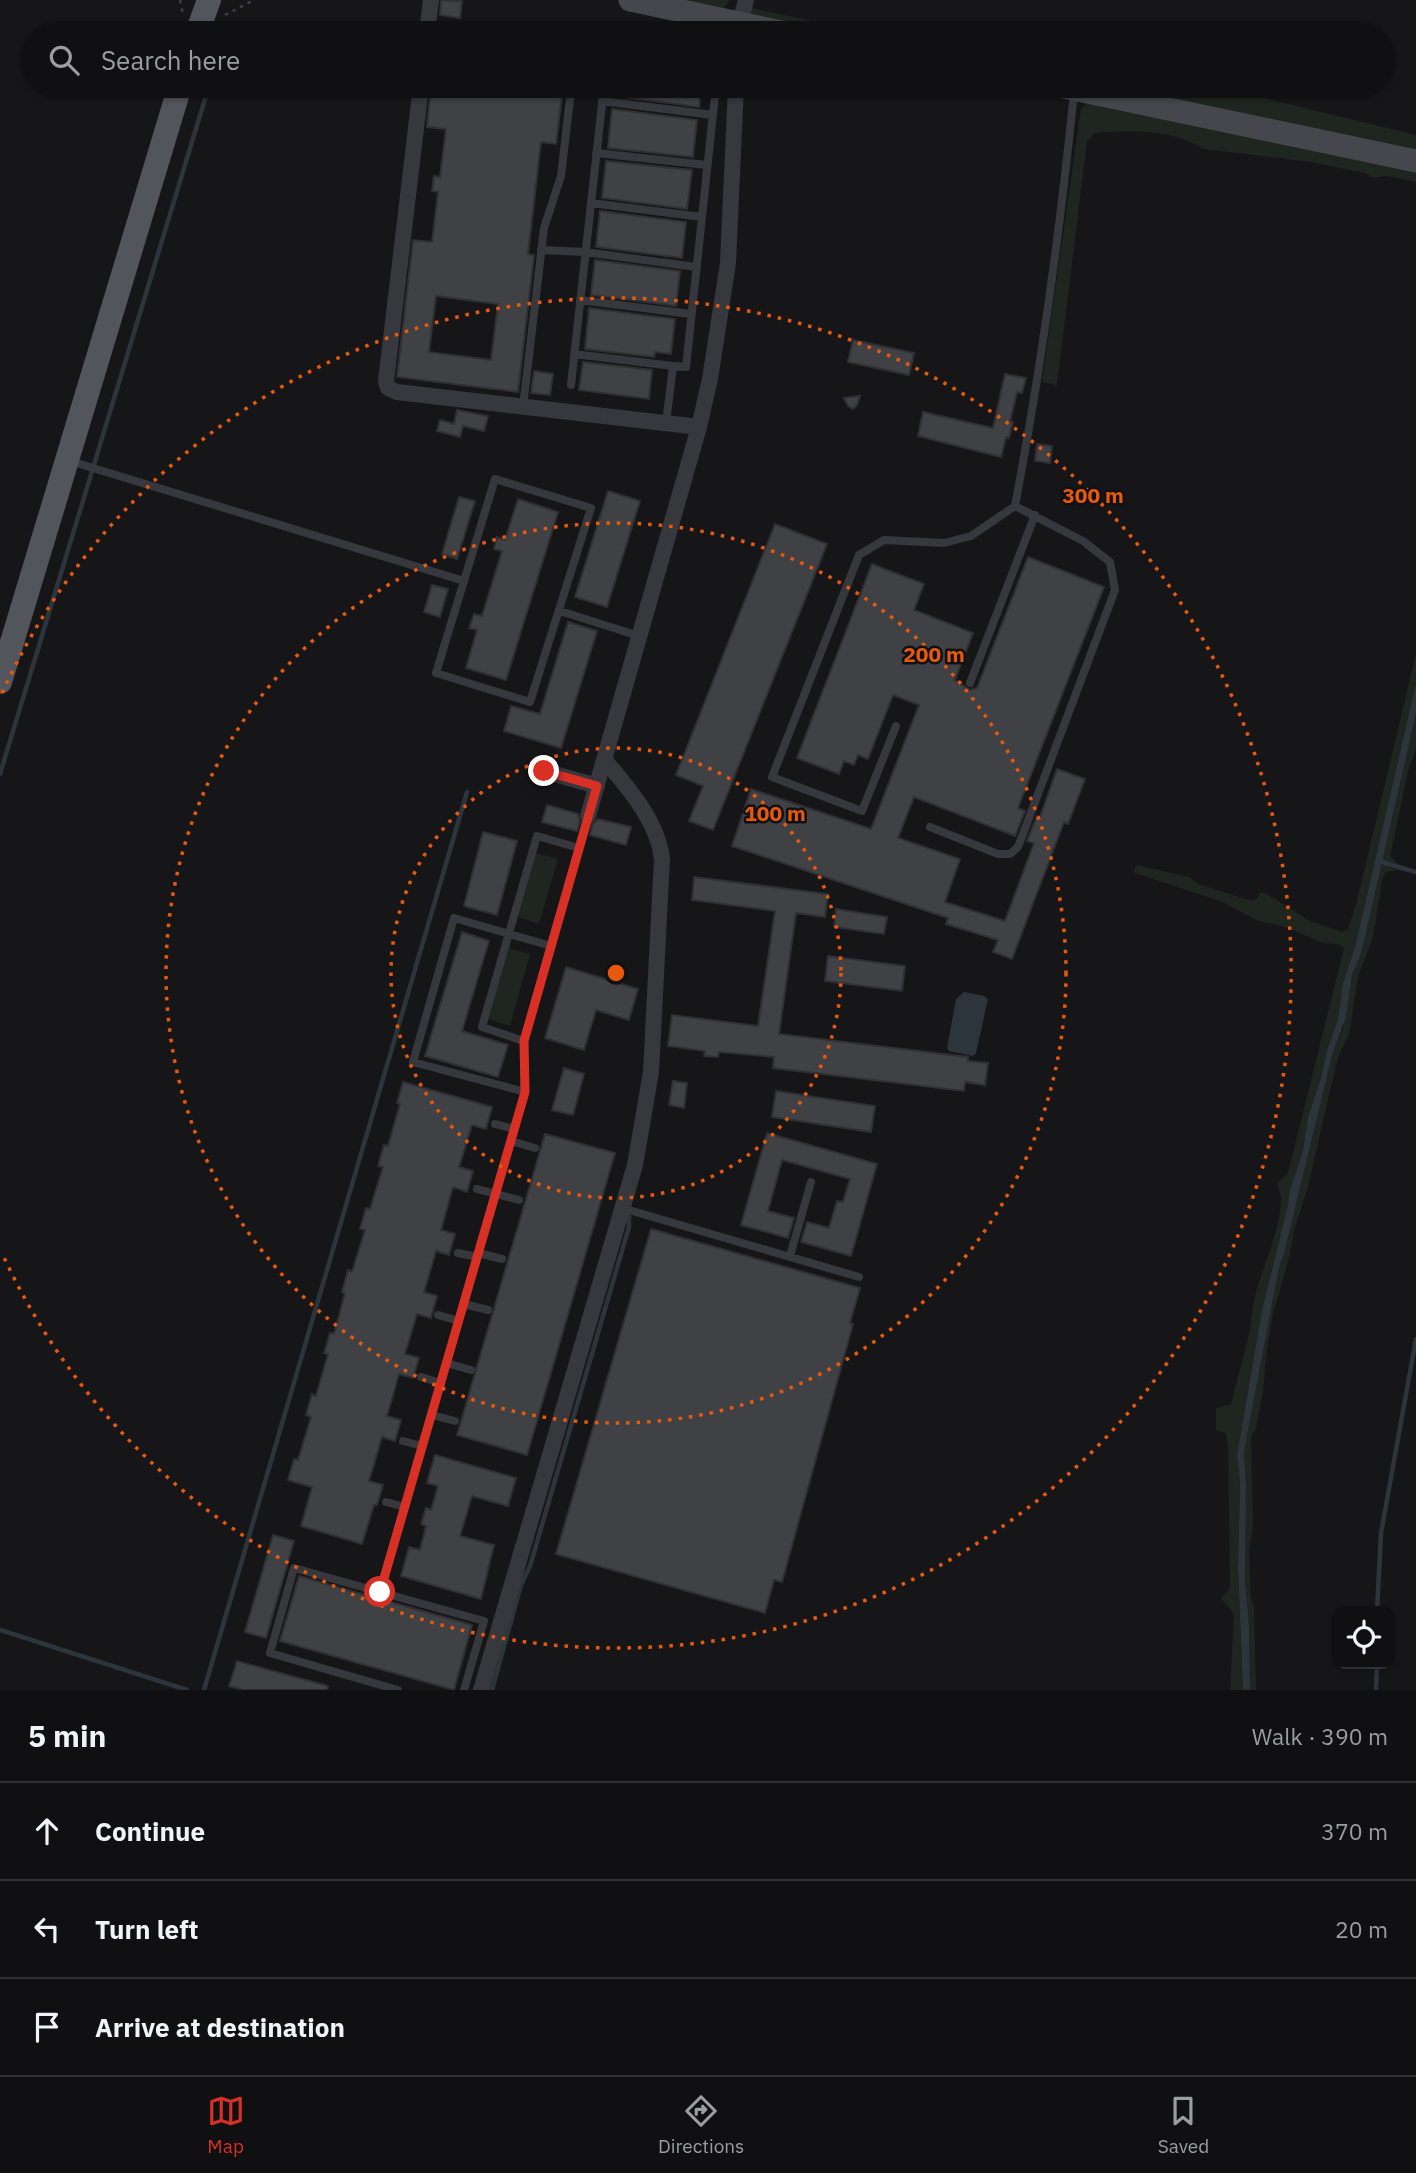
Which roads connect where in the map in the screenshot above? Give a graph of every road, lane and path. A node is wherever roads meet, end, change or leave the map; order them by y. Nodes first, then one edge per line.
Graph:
1 (254, 0) edge
2 (431, 0) edge
3 (630, 0) edge
4 (746, 0) edge
5 (208, 18) edge
6 (428, 21) edge
7 (708, 21) edge
8 (740, 21) edge
9 (176, 98) edge
10 (420, 98) edge
11 (570, 98) edge
12 (602, 98) edge
13 (715, 98) edge
14 (735, 98) edge
15 (1066, 98) edge
16 (1119, 98) edge
17 (602, 101) junction
18 (713, 115) junction
19 (596, 153) junction
20 (1416, 161) edge
21 (707, 165) junction
22 (590, 204) junction
23 (702, 217) junction
24 (541, 250) junction
25 (585, 252) junction
26 (696, 267) junction
27 (580, 300) junction
28 (691, 314) junction
29 (574, 354) junction
30 (673, 366) junction
31 (570, 385) dead end
32 (523, 407) junction
33 (666, 423) junction
34 (699, 427) junction
35 (67, 460) junction
36 (1015, 506) junction
37 (1035, 515) junction
38 (464, 581) junction
39 (560, 611) junction
40 (639, 636) junction
41 (0, 682) edge
42 (970, 683) dead end
43 (895, 726) dead end
44 (604, 759) junction
45 (544, 771) dead end
46 (597, 786) junction
47 (589, 816) joint
48 (930, 827) dead end
49 (579, 848) junction
50 (509, 934) junction
51 (551, 946) junction
52 (524, 1041) junction
53 (525, 1092) junction
54 (495, 1124) dead end
55 (514, 1129) junction
56 (510, 1142) junction
57 (535, 1148) dead end
58 (811, 1182) dead end
59 (477, 1189) dead end
60 (495, 1194) junction
61 (519, 1200) dead end
62 (622, 1208) junction
63 (458, 1252) dead end
64 (478, 1255) junction
65 (790, 1256) junction
66 (502, 1259) dead end
67 (859, 1276) dead end
68 (464, 1304) junction
69 (488, 1310) dead end
70 (439, 1315) dead end
71 (458, 1321) junction
72 (446, 1363) junction
73 (471, 1370) dead end
74 (421, 1377) dead end
75 (441, 1383) junction
76 (432, 1415) junction
77 (455, 1421) dead end
78 (403, 1441) dead end
79 (422, 1446) junction
80 (386, 1502) dead end
81 (405, 1507) junction
82 (380, 1592) junction
83 (398, 1690) edge
84 (464, 1690) edge
85 (481, 1690) edge

1 - 5 path
2 - 6 street
3 - 7 main road
4 - 8 street
9 - 35 main road
10 - 32 street
11 - 24 lane
12 - 17 lane
13 - 18 lane
14 - 34 street
15 - 36 lane
16 - 20 main road
17 - 18 lane
17 - 19 lane
18 - 21 lane
19 - 21 lane
19 - 22 lane
21 - 23 lane
22 - 23 lane
22 - 25 lane
23 - 26 lane
24 - 25 lane
24 - 32 lane
25 - 26 lane
25 - 27 lane
26 - 28 lane
27 - 28 lane
27 - 29 lane
28 - 30 lane
29 - 30 lane
29 - 31 lane
30 - 33 lane
32 - 33 street
33 - 34 street
34 - 40 street
35 - 38 lane
35 - 41 main road
36 - 37 lane
36 - 43 lane
37 - 42 lane
37 - 48 lane
38 - 39 lane
38 - 39 lane
39 - 40 lane
40 - 44 street
44 - 46 street
44 - 62 street
45 - 46 street
46 - 47 street
47 - 49 lane
49 - 50 lane
49 - 51 lane
50 - 51 lane
50 - 52 lane
50 - 53 lane
51 - 52 lane
52 - 53 lane
53 - 55 lane
54 - 55 lane
55 - 56 lane
56 - 57 lane
56 - 60 lane
58 - 65 lane
59 - 60 lane
60 - 61 lane
60 - 64 lane
62 - 65 lane
62 - 85 street
63 - 64 lane
64 - 66 lane
64 - 68 lane
65 - 67 lane
68 - 69 lane
68 - 71 lane
70 - 71 lane
71 - 72 lane
72 - 73 lane
72 - 75 lane
74 - 75 lane
75 - 76 lane
76 - 77 lane
76 - 79 lane
78 - 79 lane
79 - 81 lane
80 - 81 lane
81 - 82 lane
82 - 83 lane
82 - 84 lane

